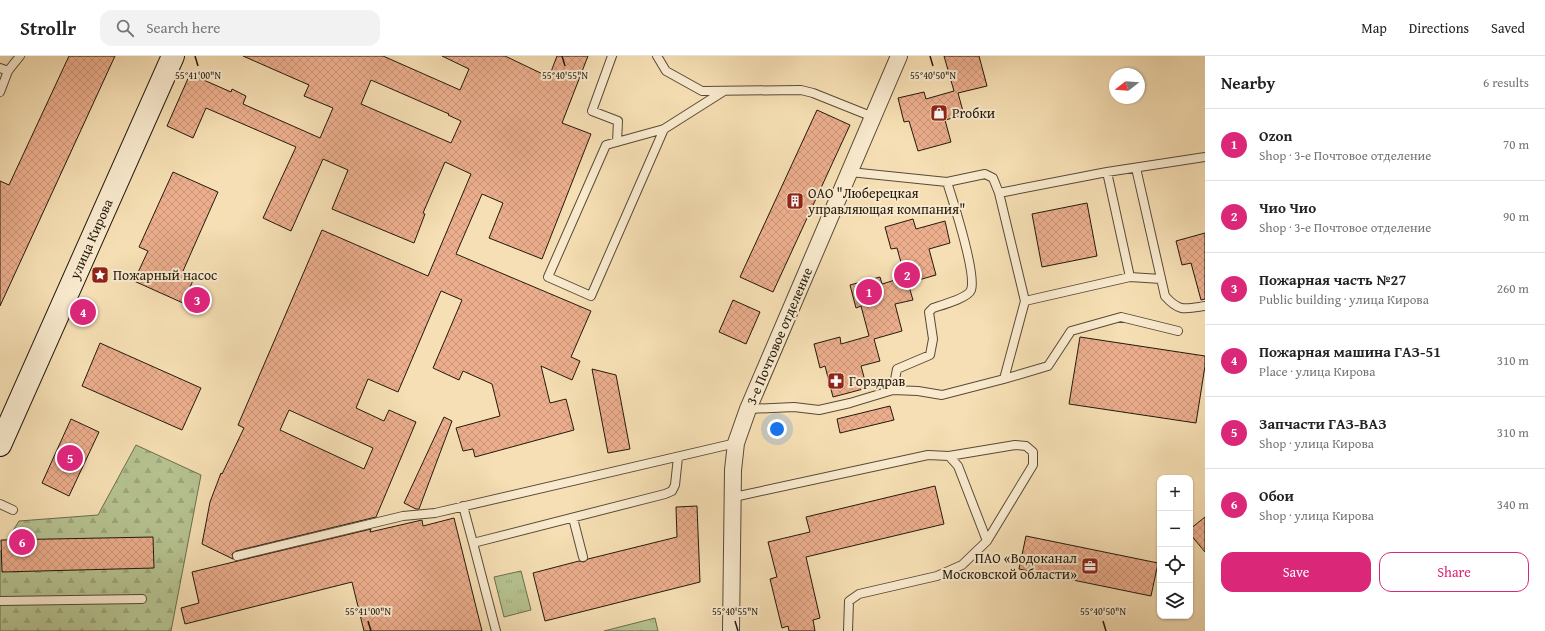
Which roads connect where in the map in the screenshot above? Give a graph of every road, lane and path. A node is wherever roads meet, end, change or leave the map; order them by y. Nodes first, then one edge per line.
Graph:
1 (20, 56) edge
2 (172, 56) edge
3 (612, 56) edge
4 (657, 56) edge
5 (899, 56) edge
6 (4, 70) edge
7 (724, 91) junction
8 (0, 92) edge
9 (873, 118) junction
10 (664, 128) junction
11 (617, 142) junction
12 (1205, 157) edge
13 (1136, 168) junction
14 (850, 172) junction
15 (1107, 172) junction
16 (947, 182) junction
17 (999, 193) junction
18 (1130, 277) junction
19 (1162, 280) junction
20 (1025, 301) junction
21 (1205, 306) edge
22 (1178, 331) dead end
23 (1004, 379) junction
24 (893, 390) junction
25 (748, 409) junction
26 (736, 443) junction
27 (0, 444) edge
28 (949, 456) junction
29 (678, 457) junction
30 (734, 497) junction
31 (0, 504) edge
32 (463, 506) junction
33 (13, 510) dead end
34 (573, 518) junction
35 (988, 541) junction
36 (473, 543) junction
37 (236, 556) dead end
38 (583, 557) dead end
39 (142, 599) dead end
40 (0, 601) edge
41 (496, 631) edge
42 (731, 631) edge
43 (848, 631) edge

1 - 6 lane
2 - 27 main road, улица Кирова
3 - 11 lane
4 - 7 lane
5 - 9 street, 3-е Почтовое отделение
6 - 8 lane
7 - 9 lane
7 - 10 lane
9 - 14 street, 3-е Почтовое отделение
10 - 11 lane
10 - 11 lane
12 - 13 lane
13 - 15 lane
13 - 19 lane
14 - 16 lane
14 - 25 street, 3-е Почтовое отделение
15 - 17 lane
15 - 18 lane
16 - 17 lane
16 - 24 lane
17 - 20 lane
18 - 19 lane
18 - 20 lane
19 - 21 lane
20 - 23 lane
22 - 23 lane
23 - 24 lane
24 - 25 lane
25 - 26 street, 3-е Почтовое отделение
26 - 29 lane
26 - 30 street, 3-е Почтовое отделение
28 - 30 lane
28 - 35 lane
28 - 35 lane
29 - 32 lane
29 - 34 lane
30 - 42 street, 3-е Почтовое отделение
31 - 33 lane
32 - 36 lane
32 - 37 lane
34 - 36 lane
34 - 38 lane
35 - 43 lane
36 - 41 lane
39 - 40 lane

